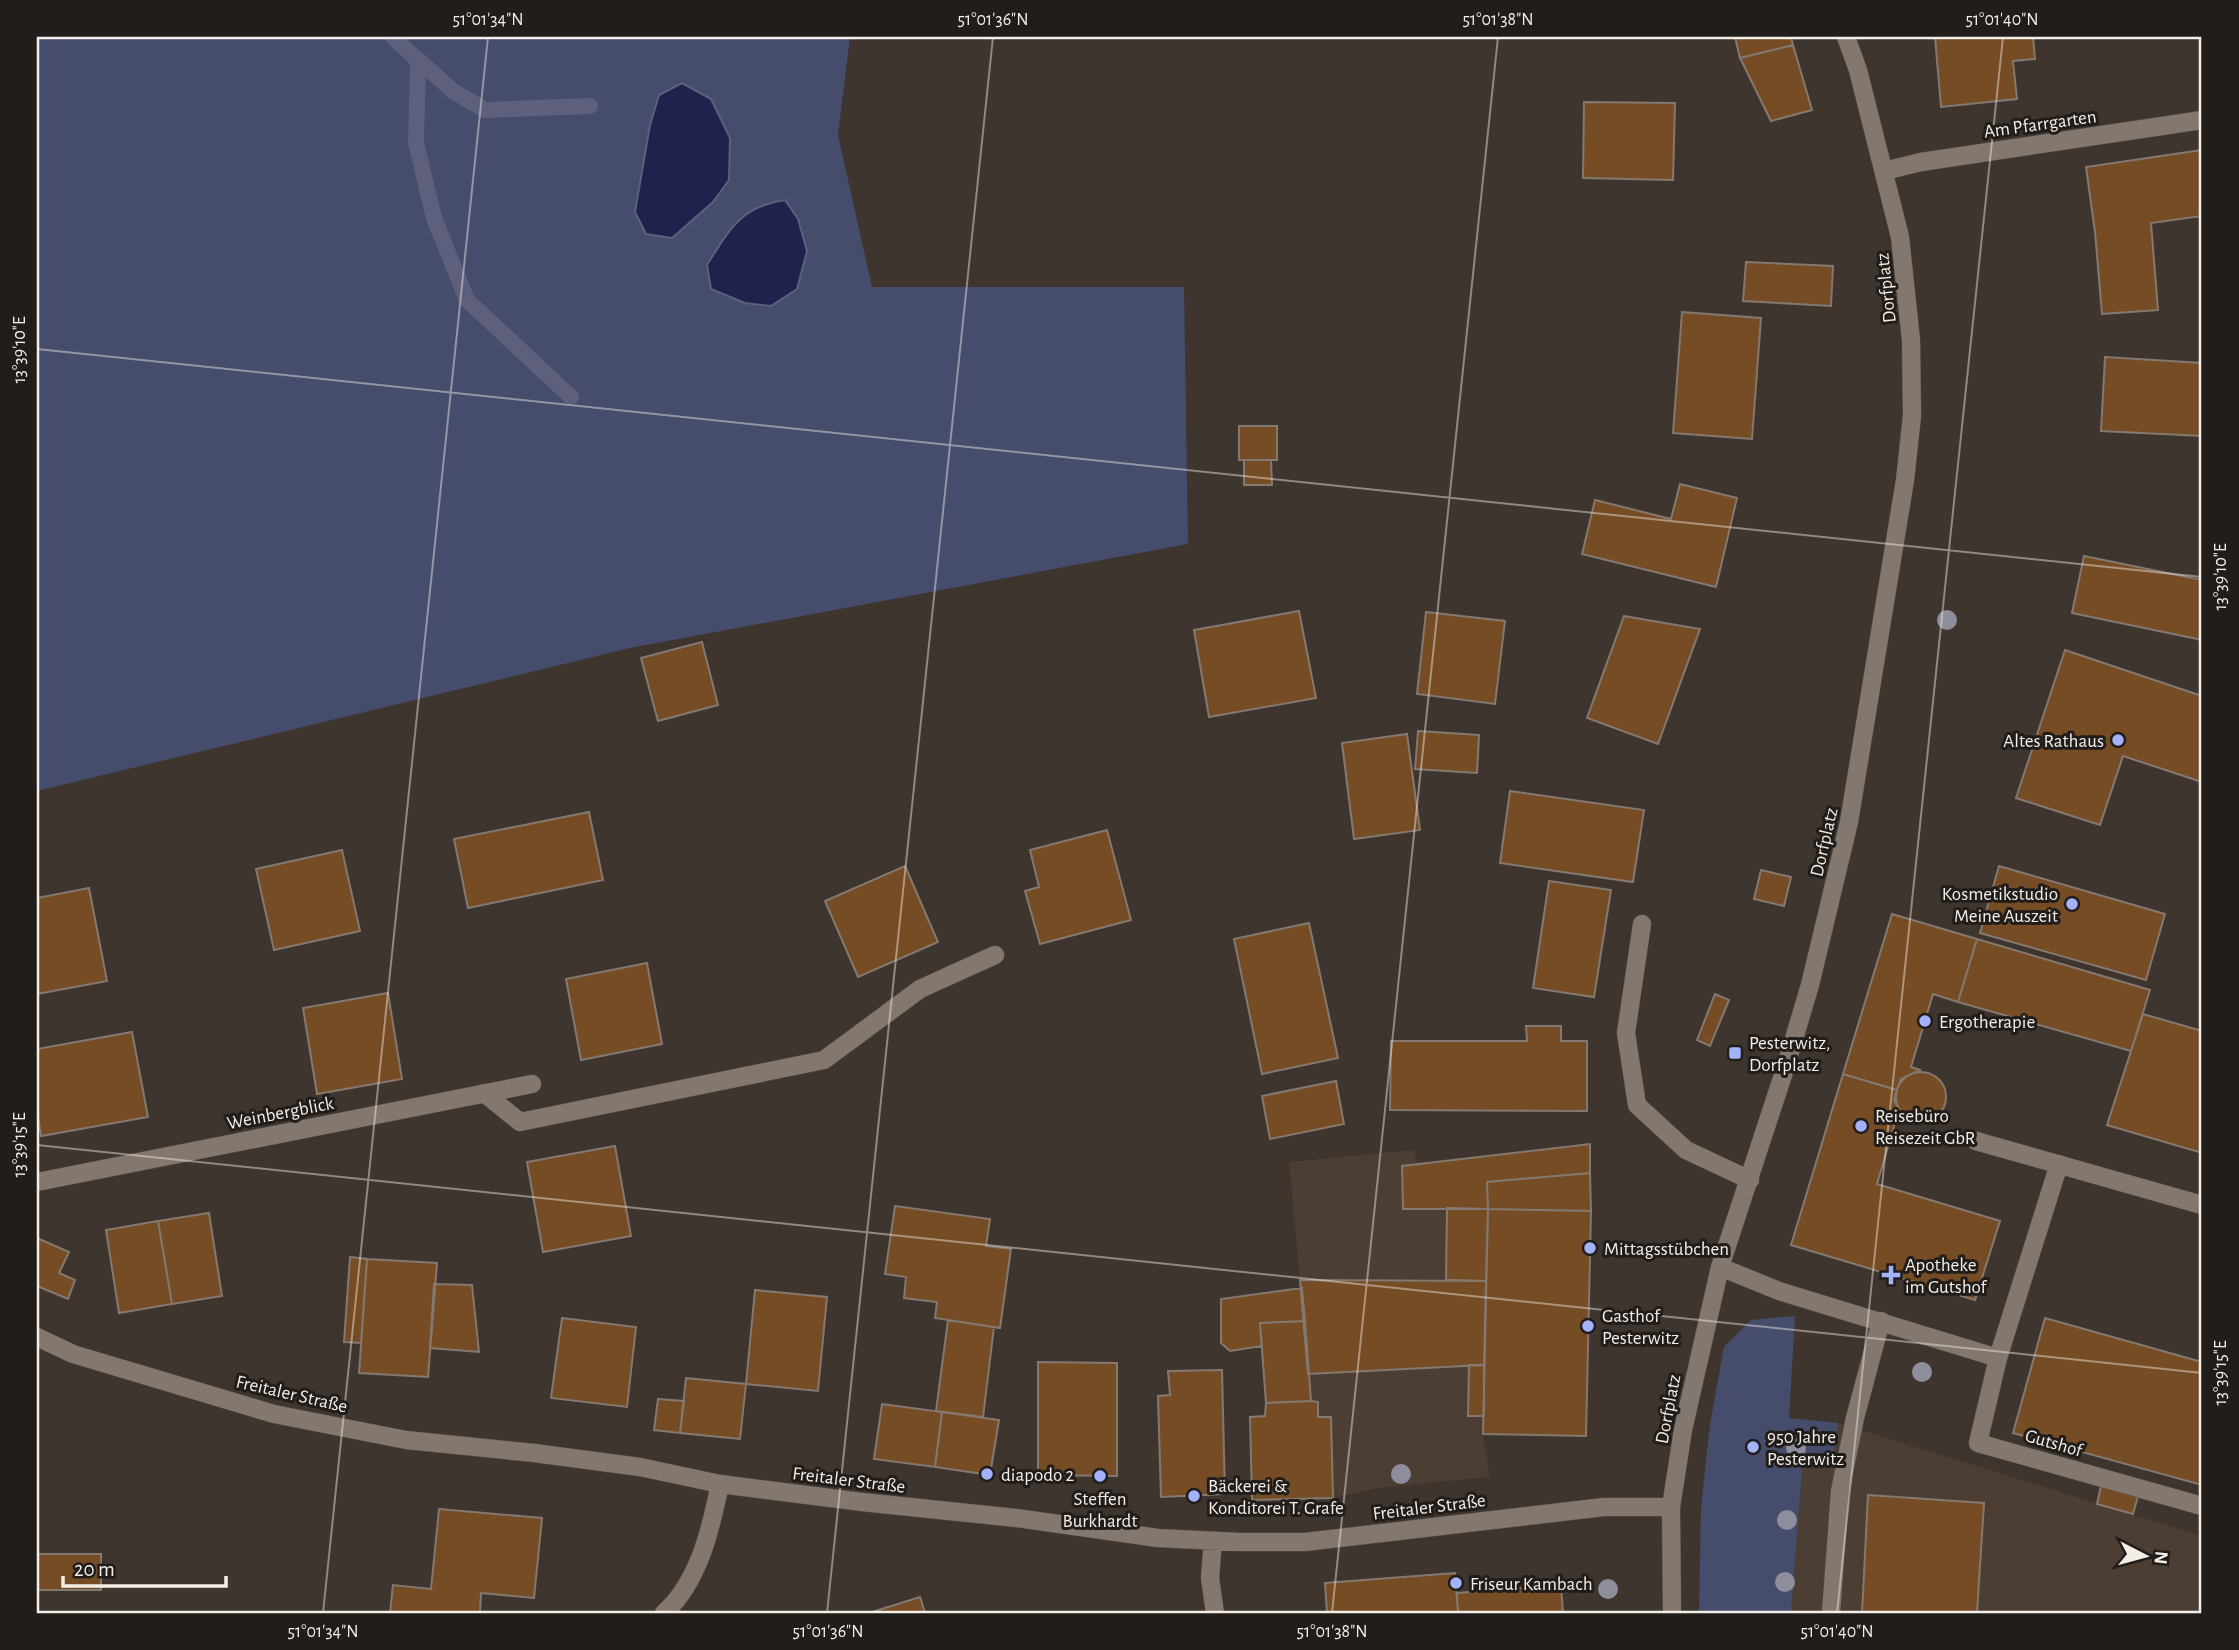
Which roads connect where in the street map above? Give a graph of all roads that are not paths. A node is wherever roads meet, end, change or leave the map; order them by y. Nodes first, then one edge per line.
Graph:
1 (1846, 37) edge
2 (2202, 120) edge
3 (1884, 171) junction
4 (1642, 924) dead end
5 (995, 954) dead end
6 (532, 1084) dead end
7 (484, 1093) junction
8 (1976, 1141) dead end
9 (2059, 1164) junction
10 (1750, 1180) junction
11 (37, 1182) edge
12 (2202, 1205) edge
13 (1720, 1267) junction
14 (1881, 1321) junction
15 (37, 1337) edge
16 (1998, 1359) junction
17 (720, 1484) junction
18 (2202, 1506) edge
19 (1671, 1507) junction
20 (1213, 1541) junction
21 (664, 1613) edge
22 (1214, 1613) edge
23 (1672, 1613) edge
24 (1831, 1613) edge

1 - 3 street, Dorfplatz
2 - 3 street, Am Pfarrgarten
3 - 10 street, Dorfplatz
4 - 10 street
5 - 7 street
6 - 7 street, Weinbergblick
7 - 11 street, Weinbergblick
8 - 9 street
9 - 12 street
9 - 16 street, Gutshof
10 - 13 street, Dorfplatz
13 - 14 street
13 - 19 street, Dorfplatz
14 - 16 street
14 - 24 street
15 - 17 street, Freitaler Straße
16 - 18 street, Gutshof
17 - 20 street, Freitaler Straße
17 - 21 street
19 - 20 street, Freitaler Straße
19 - 23 street, Dorfplatz
20 - 22 street

